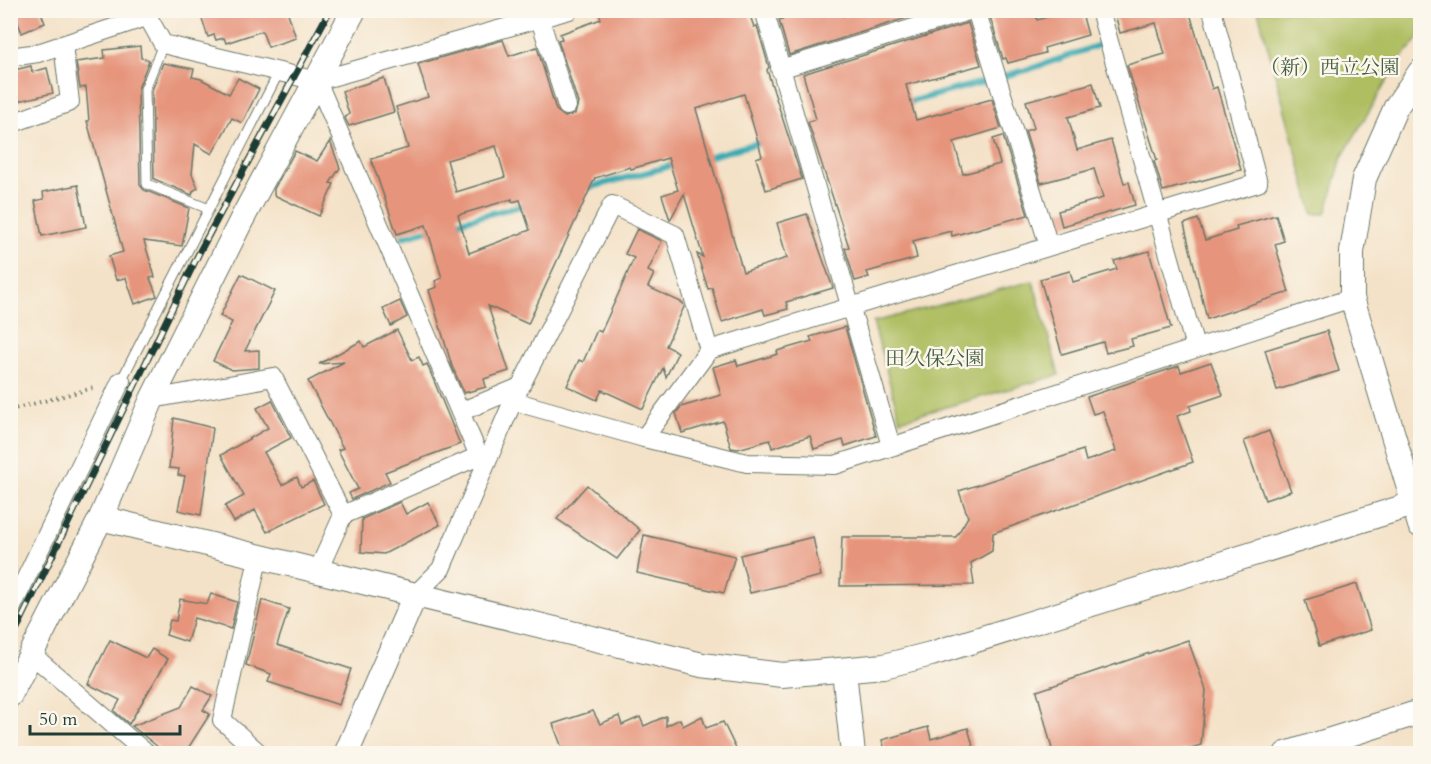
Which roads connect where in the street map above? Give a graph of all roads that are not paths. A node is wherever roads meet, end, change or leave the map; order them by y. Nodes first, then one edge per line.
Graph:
1 (354, 10) edge
2 (569, 10) edge
3 (764, 10) edge
4 (974, 10) edge
5 (1100, 10) edge
6 (1212, 10) edge
7 (145, 14) edge
8 (540, 19) junction
9 (163, 44) junction
10 (63, 45) junction
11 (10, 57) edge
12 (780, 69) junction
13 (279, 72) junction
14 (1420, 72) edge
15 (317, 81) junction
16 (567, 106) dead end
17 (10, 124) edge
18 (209, 209) junction
19 (1157, 213) junction
20 (1049, 246) junction
21 (1352, 298) junction
22 (852, 306) junction
23 (1195, 347) junction
24 (709, 350) junction
25 (121, 381) joint
26 (517, 394) junction
27 (152, 399) junction
28 (460, 412) junction
29 (644, 438) junction
30 (891, 446) junction
31 (482, 462) junction
32 (1418, 510) edge
33 (343, 515) junction
34 (101, 518) junction
35 (258, 559) junction
36 (316, 573) junction
37 (415, 595) junction
38 (10, 611) edge
39 (30, 653) junction
40 (844, 671) junction
41 (10, 695) edge
42 (1420, 712) edge
43 (147, 753) edge
44 (260, 753) edge
45 (346, 753) edge
46 (853, 753) edge
47 (1286, 753) edge

1 - 15 street
2 - 8 street
3 - 12 street
4 - 12 street
4 - 20 street
5 - 19 street
6 - 19 street
7 - 9 street
7 - 10 street
8 - 15 street
8 - 16 street
9 - 13 street
9 - 18 lane
10 - 11 street
10 - 17 street
12 - 22 street
13 - 15 street
13 - 18 lane
14 - 21 street
15 - 27 street
15 - 28 street
18 - 25 lane
19 - 20 street
19 - 23 street
20 - 22 street
21 - 23 street
21 - 32 street
22 - 24 street
22 - 30 street
23 - 30 street
24 - 26 street
24 - 29 street
25 - 38 street
26 - 28 street
26 - 29 street
26 - 31 street
27 - 33 street
27 - 34 street
28 - 31 street
29 - 30 street
31 - 33 street
31 - 37 street
32 - 40 street
33 - 36 street
34 - 35 street
34 - 39 street
35 - 36 street
35 - 44 street
36 - 37 street
37 - 40 street
37 - 45 street
39 - 41 street
39 - 43 street
40 - 46 street
42 - 47 street

